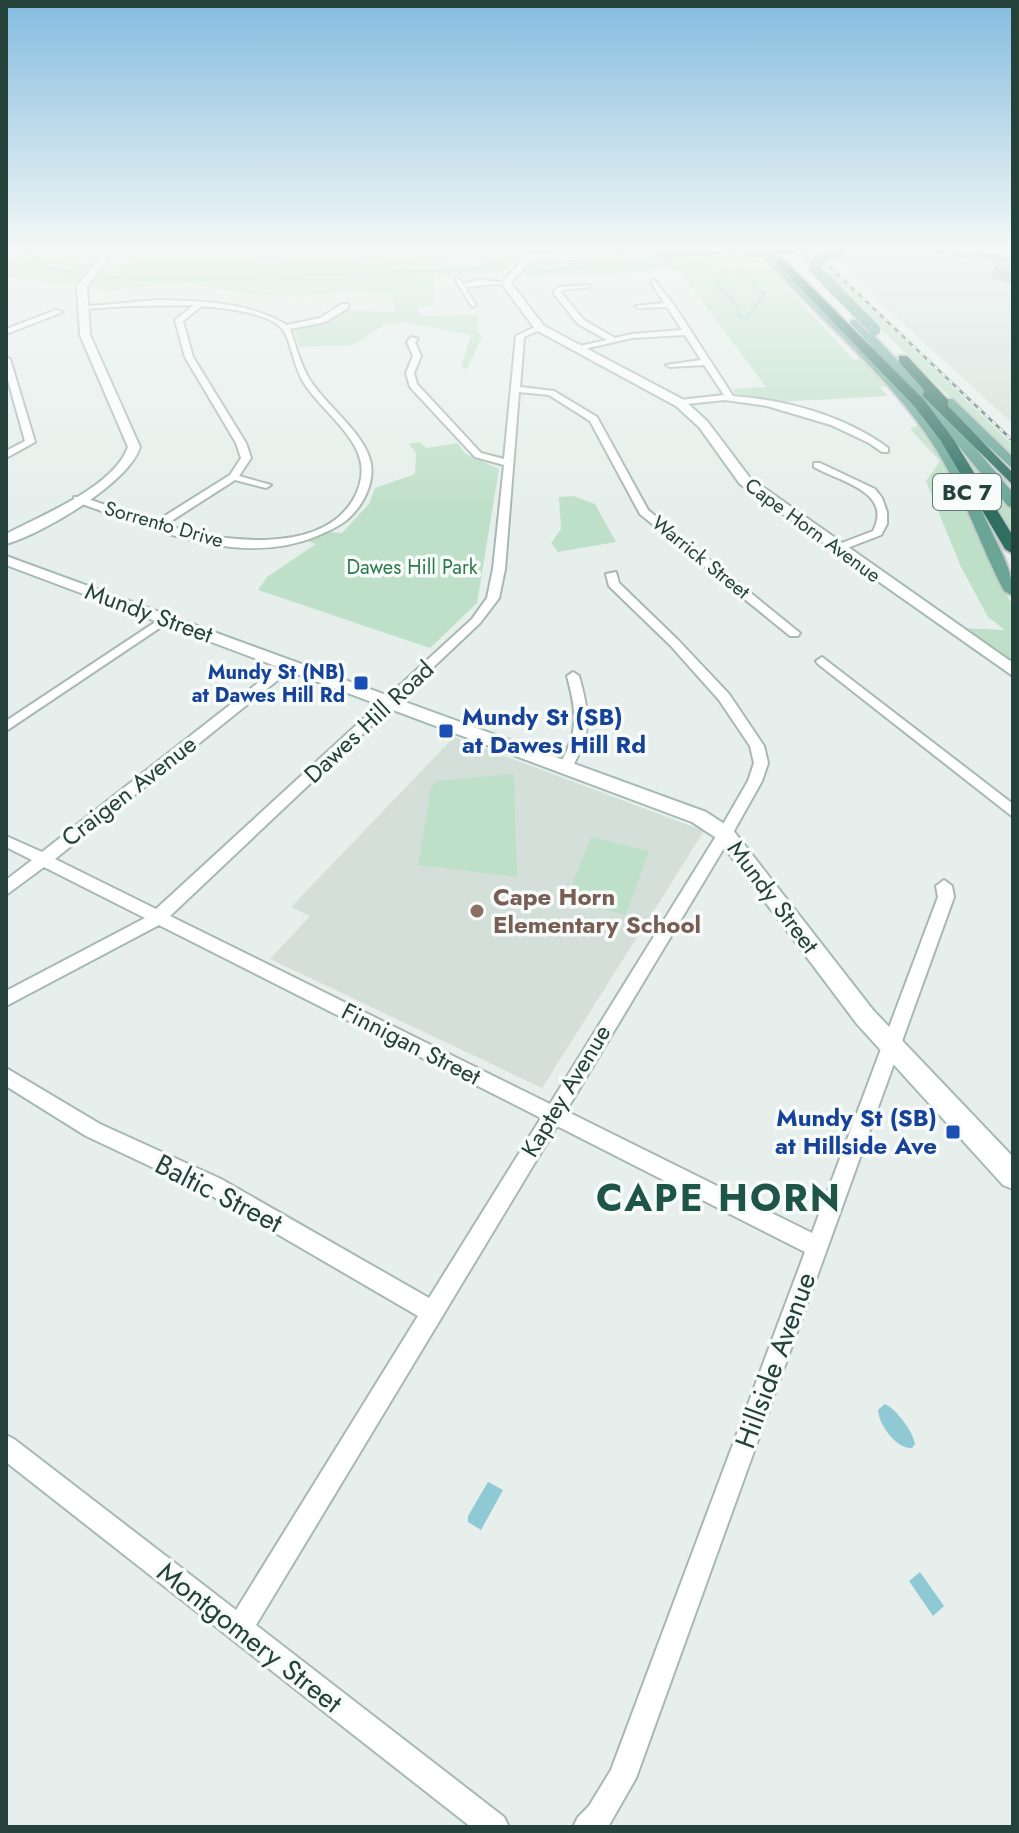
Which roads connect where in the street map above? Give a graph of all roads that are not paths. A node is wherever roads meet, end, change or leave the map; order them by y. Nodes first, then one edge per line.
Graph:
1 (87, 335) edge
2 (181, 335) edge
3 (289, 335) edge
4 (524, 335) edge
5 (552, 335) edge
6 (603, 335) edge
7 (664, 335) edge
8 (689, 335) edge
9 (840, 335) edge
10 (852, 335) edge
11 (872, 335) edge
12 (879, 335) edge
13 (414, 339) dead end
14 (613, 340) junction
15 (578, 349) junction
16 (6, 359) edge
17 (899, 360) junction
18 (705, 362) junction
19 (670, 365) dead end
20 (516, 389) junction
21 (10, 395) edge
22 (730, 398) junction
23 (680, 403) junction
24 (812, 417) junction
25 (796, 427) dead end
26 (885, 450) dead end
27 (6, 455) edge
28 (509, 463) junction
29 (817, 465) dead end
30 (1013, 465) edge
31 (233, 477) junction
32 (1013, 479) edge
33 (266, 485) dead end
34 (78, 499) junction
35 (1013, 503) edge
36 (158, 525) junction
37 (6, 540) edge
38 (838, 548) junction
39 (1013, 549) edge
40 (6, 560) edge
41 (612, 574) dead end
42 (1013, 591) edge
43 (166, 619) junction
44 (794, 633) dead end
45 (822, 661) dead end
46 (290, 664) junction
47 (1013, 671) edge
48 (573, 676) dead end
49 (392, 702) junction
50 (6, 727) edge
51 (566, 766) junction
52 (1013, 812) edge
53 (725, 834) junction
54 (6, 841) edge
55 (42, 860) junction
56 (944, 886) dead end
57 (6, 889) edge
58 (156, 919) junction
59 (6, 999) edge
60 (892, 1048) junction
61 (6, 1076) edge
62 (550, 1116) junction
63 (1013, 1176) edge
64 (816, 1246) junction
65 (432, 1312) junction
66 (6, 1447) edge
67 (240, 1627) junction
68 (494, 1827) edge
69 (588, 1827) edge

1 - 34 street
2 - 31 street
3 - 36 street, Sorrento Drive
4 - 20 street, Dawes Hill Road
5 - 15 street, Cape Horn Avenue
6 - 14 street
7 - 14 street
8 - 18 street
9 - 42 main road, BC 7
10 - 39 highway
11 - 17 main road, BC 7
12 - 17 main road, bridge
13 - 28 street
14 - 15 street
15 - 23 street, Cape Horn Avenue
16 - 21 street
17 - 30 main road
17 - 32 highway
17 - 35 main road, BC 7
18 - 19 street
18 - 22 street
20 - 28 street, Dawes Hill Road
20 - 44 street, Warrick Street
21 - 27 street
22 - 23 street
22 - 24 street
23 - 38 street, Cape Horn Avenue
24 - 25 street
24 - 26 street
28 - 49 street, Dawes Hill Road
29 - 38 street
31 - 33 street
31 - 36 street
34 - 36 street, Sorrento Drive
34 - 37 street
38 - 47 street, Cape Horn Avenue
40 - 43 street, Mundy Street
41 - 53 street, Kaptey Avenue
43 - 46 street, Mundy Street
43 - 50 street
45 - 52 street
46 - 49 street, Mundy Street
46 - 55 street, Craigen Avenue
48 - 51 street
49 - 51 street, Mundy Street
49 - 58 street, Dawes Hill Road
51 - 53 street, Mundy Street
53 - 60 street, Mundy Street
53 - 62 street, Kaptey Avenue
54 - 55 street, Finnigan Street
55 - 57 street, Craigen Avenue
55 - 58 street, Finnigan Street
56 - 60 street, Hillside Avenue
58 - 59 street, Dawes Hill Road
58 - 62 street, Finnigan Street
60 - 63 street, Mundy Street
60 - 64 street, Hillside Avenue
61 - 65 street, Baltic Street
62 - 64 street, Finnigan Street
62 - 65 street, Kaptey Avenue
64 - 69 street, Hillside Avenue
65 - 67 street, Kaptey Avenue
66 - 67 street, Montgomery Street
67 - 68 street, Montgomery Street

